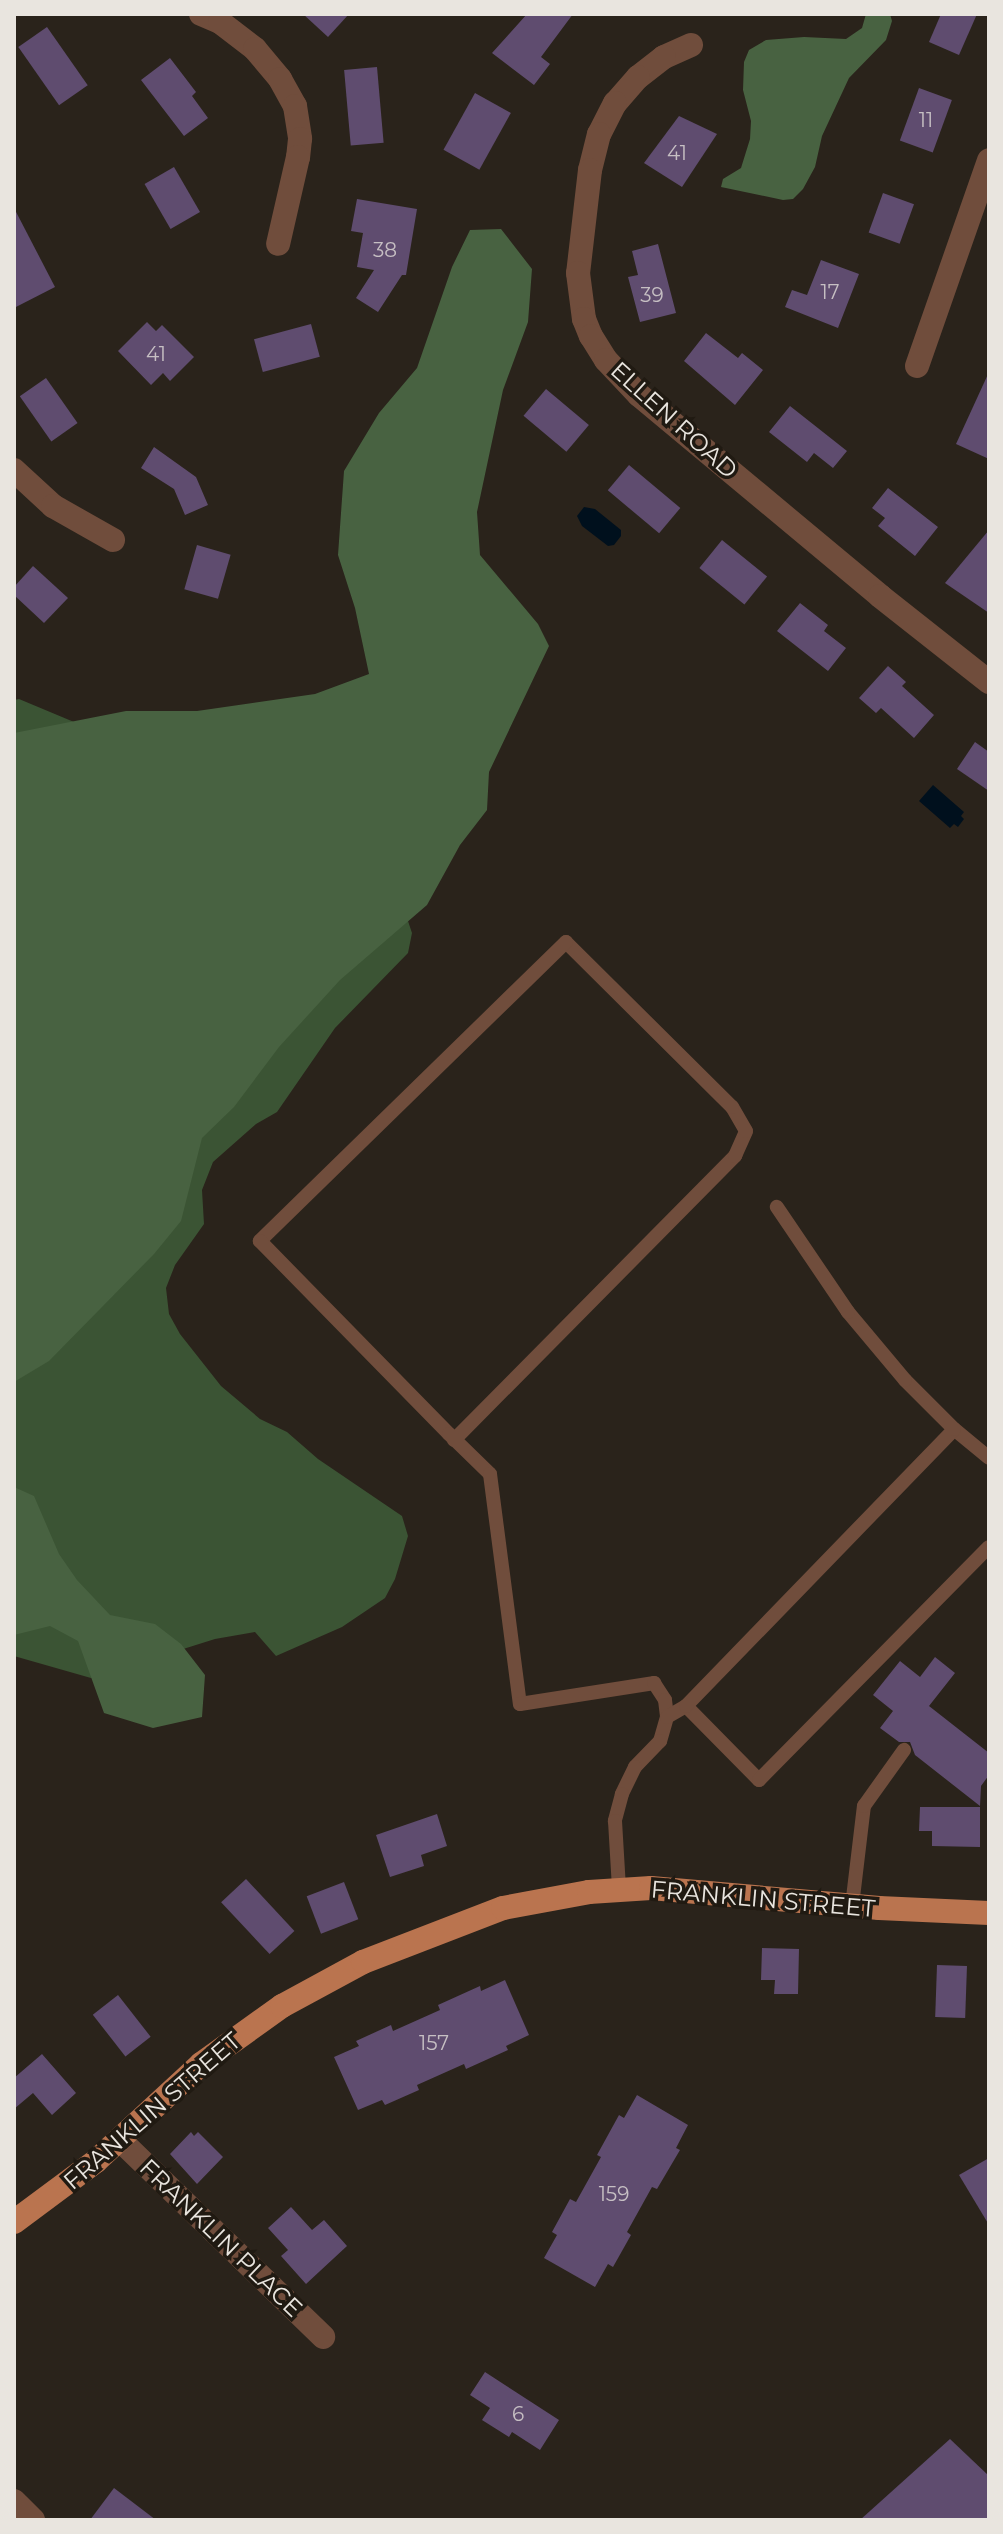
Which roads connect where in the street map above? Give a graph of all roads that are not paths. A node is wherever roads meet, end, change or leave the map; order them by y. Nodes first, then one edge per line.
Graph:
1 (201, 14) edge
2 (691, 45) dead end
3 (989, 160) edge
4 (278, 244) dead end
5 (917, 366) dead end
6 (14, 470) edge
7 (113, 540) dead end
8 (989, 682) edge
9 (777, 1207) dead end
10 (954, 1429) junction
11 (454, 1440) junction
12 (989, 1458) edge
13 (989, 1547) edge
14 (686, 1706) junction
15 (667, 1717) junction
16 (904, 1750) dead end
17 (619, 1889) junction
18 (852, 1906) junction
19 (989, 1913) edge
20 (120, 2140) junction
21 (14, 2222) edge
22 (323, 2337) dead end
23 (14, 2501) edge
24 (33, 2520) edge

1 - 4 street
2 - 8 street, ELLEN ROAD
3 - 5 street
6 - 7 street
9 - 10 lane
10 - 12 lane
10 - 14 lane
11 - 11 lane
11 - 15 lane
13 - 14 lane
14 - 15 lane
15 - 17 lane
16 - 18 lane
17 - 18 main road, FRANKLIN STREET
17 - 20 main road, FRANKLIN STREET
18 - 19 main road, FRANKLIN STREET
20 - 21 main road, FRANKLIN STREET
20 - 22 street, FRANKLIN PLACE
23 - 24 street

